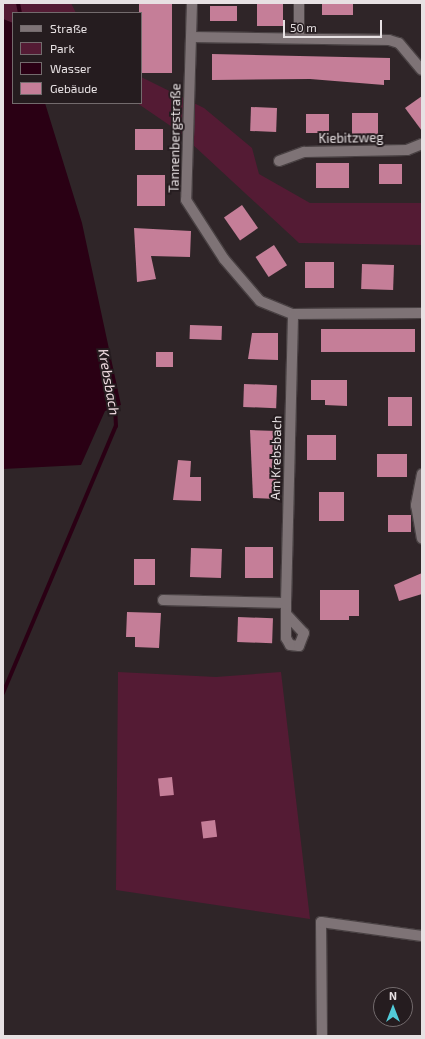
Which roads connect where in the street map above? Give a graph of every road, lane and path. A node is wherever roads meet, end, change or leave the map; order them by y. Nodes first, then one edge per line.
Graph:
1 (192, 3) edge
2 (299, 3) edge
3 (191, 37) junction
4 (299, 38) junction
5 (422, 70) edge
6 (422, 144) edge
7 (279, 161) dead end
8 (422, 313) edge
9 (293, 314) junction
10 (422, 474) edge
11 (422, 538) edge
12 (163, 600) dead end
13 (286, 603) junction
14 (286, 614) dead end
15 (422, 936) edge
16 (322, 1036) edge

1 - 3 street, Tannenbergstraße
2 - 4 street
3 - 4 street
3 - 9 street, Tannenbergstraße
4 - 5 street
6 - 7 street, Kiebitzweg
8 - 9 street, Tannenbergstraße
9 - 13 street, Am Krebsbach
10 - 11 street
12 - 13 street
13 - 14 street, Am Krebsbach
15 - 16 street

